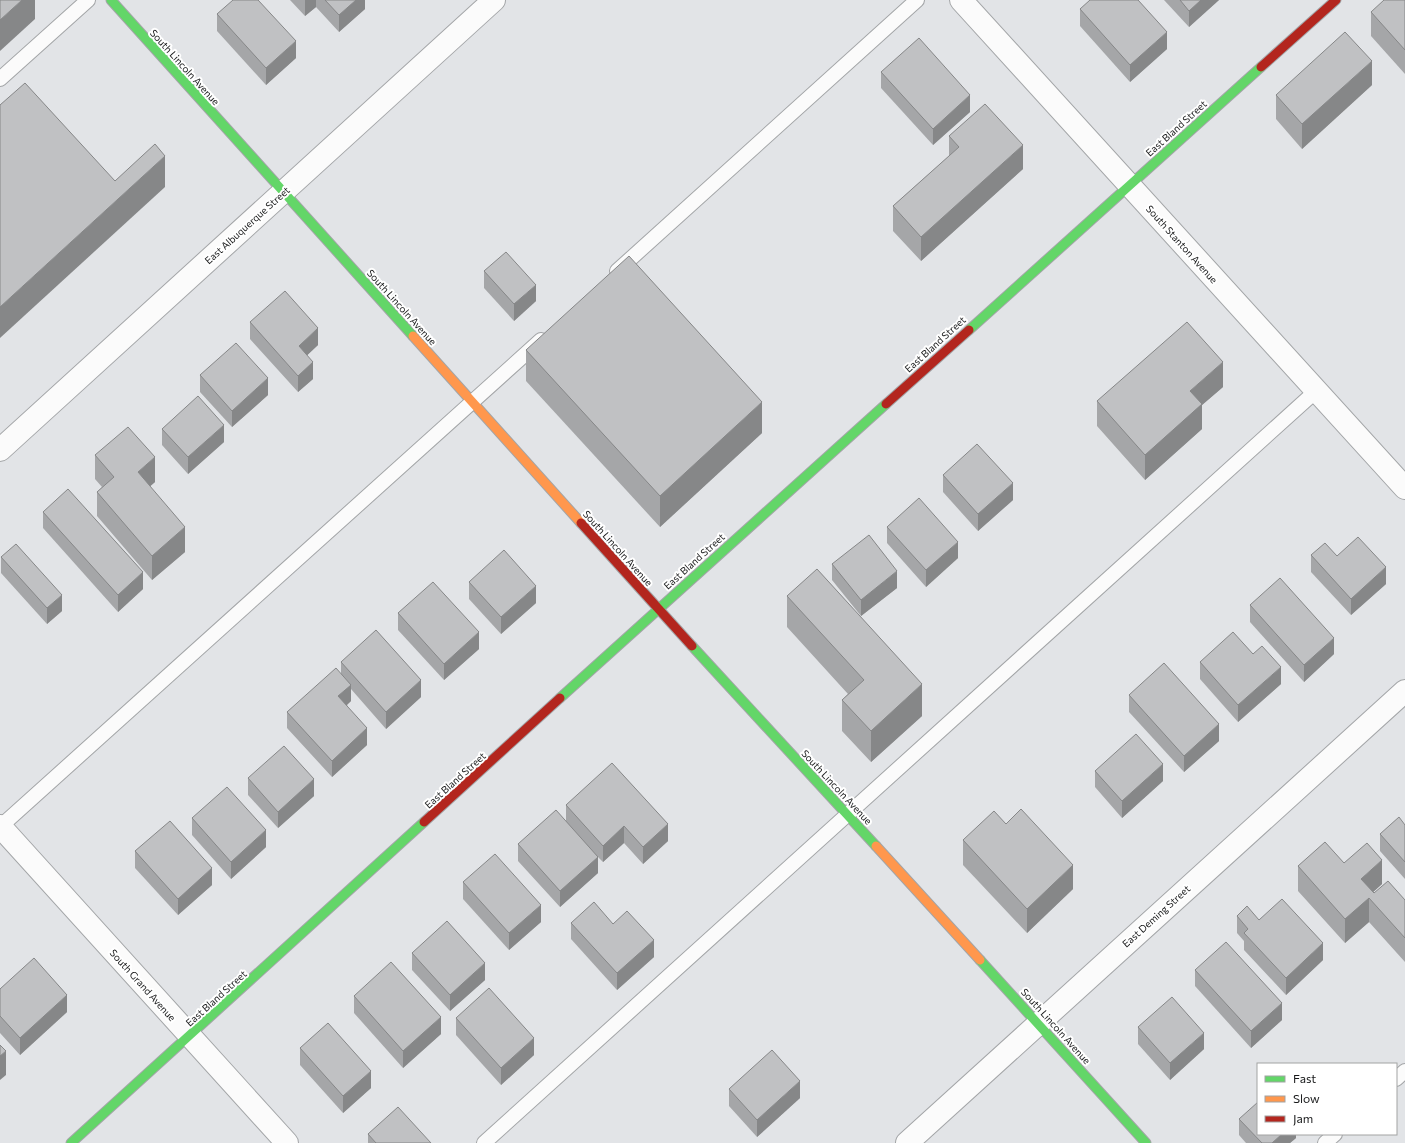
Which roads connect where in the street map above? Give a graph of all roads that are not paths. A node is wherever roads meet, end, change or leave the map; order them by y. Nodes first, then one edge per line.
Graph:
1 (88, 0) edge
2 (111, 0) edge
3 (494, 0) edge
4 (917, 0) edge
5 (961, 0) edge
6 (1336, 0) edge
7 (0, 78) edge
8 (1129, 185) junction
9 (282, 192) junction
10 (608, 279) edge
11 (549, 332) edge
12 (1316, 391) junction
13 (472, 402) junction
14 (0, 450) edge
15 (1405, 488) edge
16 (658, 609) junction
17 (1405, 690) edge
18 (848, 815) junction
19 (0, 827) edge
20 (1038, 1023) junction
21 (190, 1036) junction
22 (1405, 1071) edge
23 (1397, 1078) edge
24 (1334, 1135) edge
25 (71, 1143) edge
26 (287, 1143) edge
27 (484, 1143) edge
28 (907, 1143) edge
29 (1146, 1143) edge
30 (1325, 1143) edge

1 - 7 lane
2 - 9 street, South Lincoln Avenue
3 - 9 street, East Albuquerque Street
4 - 10 lane
5 - 8 street, South Stanton Avenue
6 - 8 street, East Bland Street
8 - 12 street, South Stanton Avenue
8 - 16 street, East Bland Street
9 - 13 street, South Lincoln Avenue
9 - 14 street, East Albuquerque Street
11 - 13 lane
12 - 15 street, South Stanton Avenue
12 - 18 lane
13 - 16 street, South Lincoln Avenue
13 - 19 lane
16 - 18 street, South Lincoln Avenue
16 - 21 street, East Bland Street
17 - 20 street, East Deming Street
18 - 20 street, South Lincoln Avenue
18 - 27 lane
19 - 21 street, South Grand Avenue
20 - 28 street, East Deming Street
20 - 29 street, South Lincoln Avenue
21 - 25 street, East Bland Street
21 - 26 street, South Grand Avenue
22 - 23 lane
24 - 30 lane

